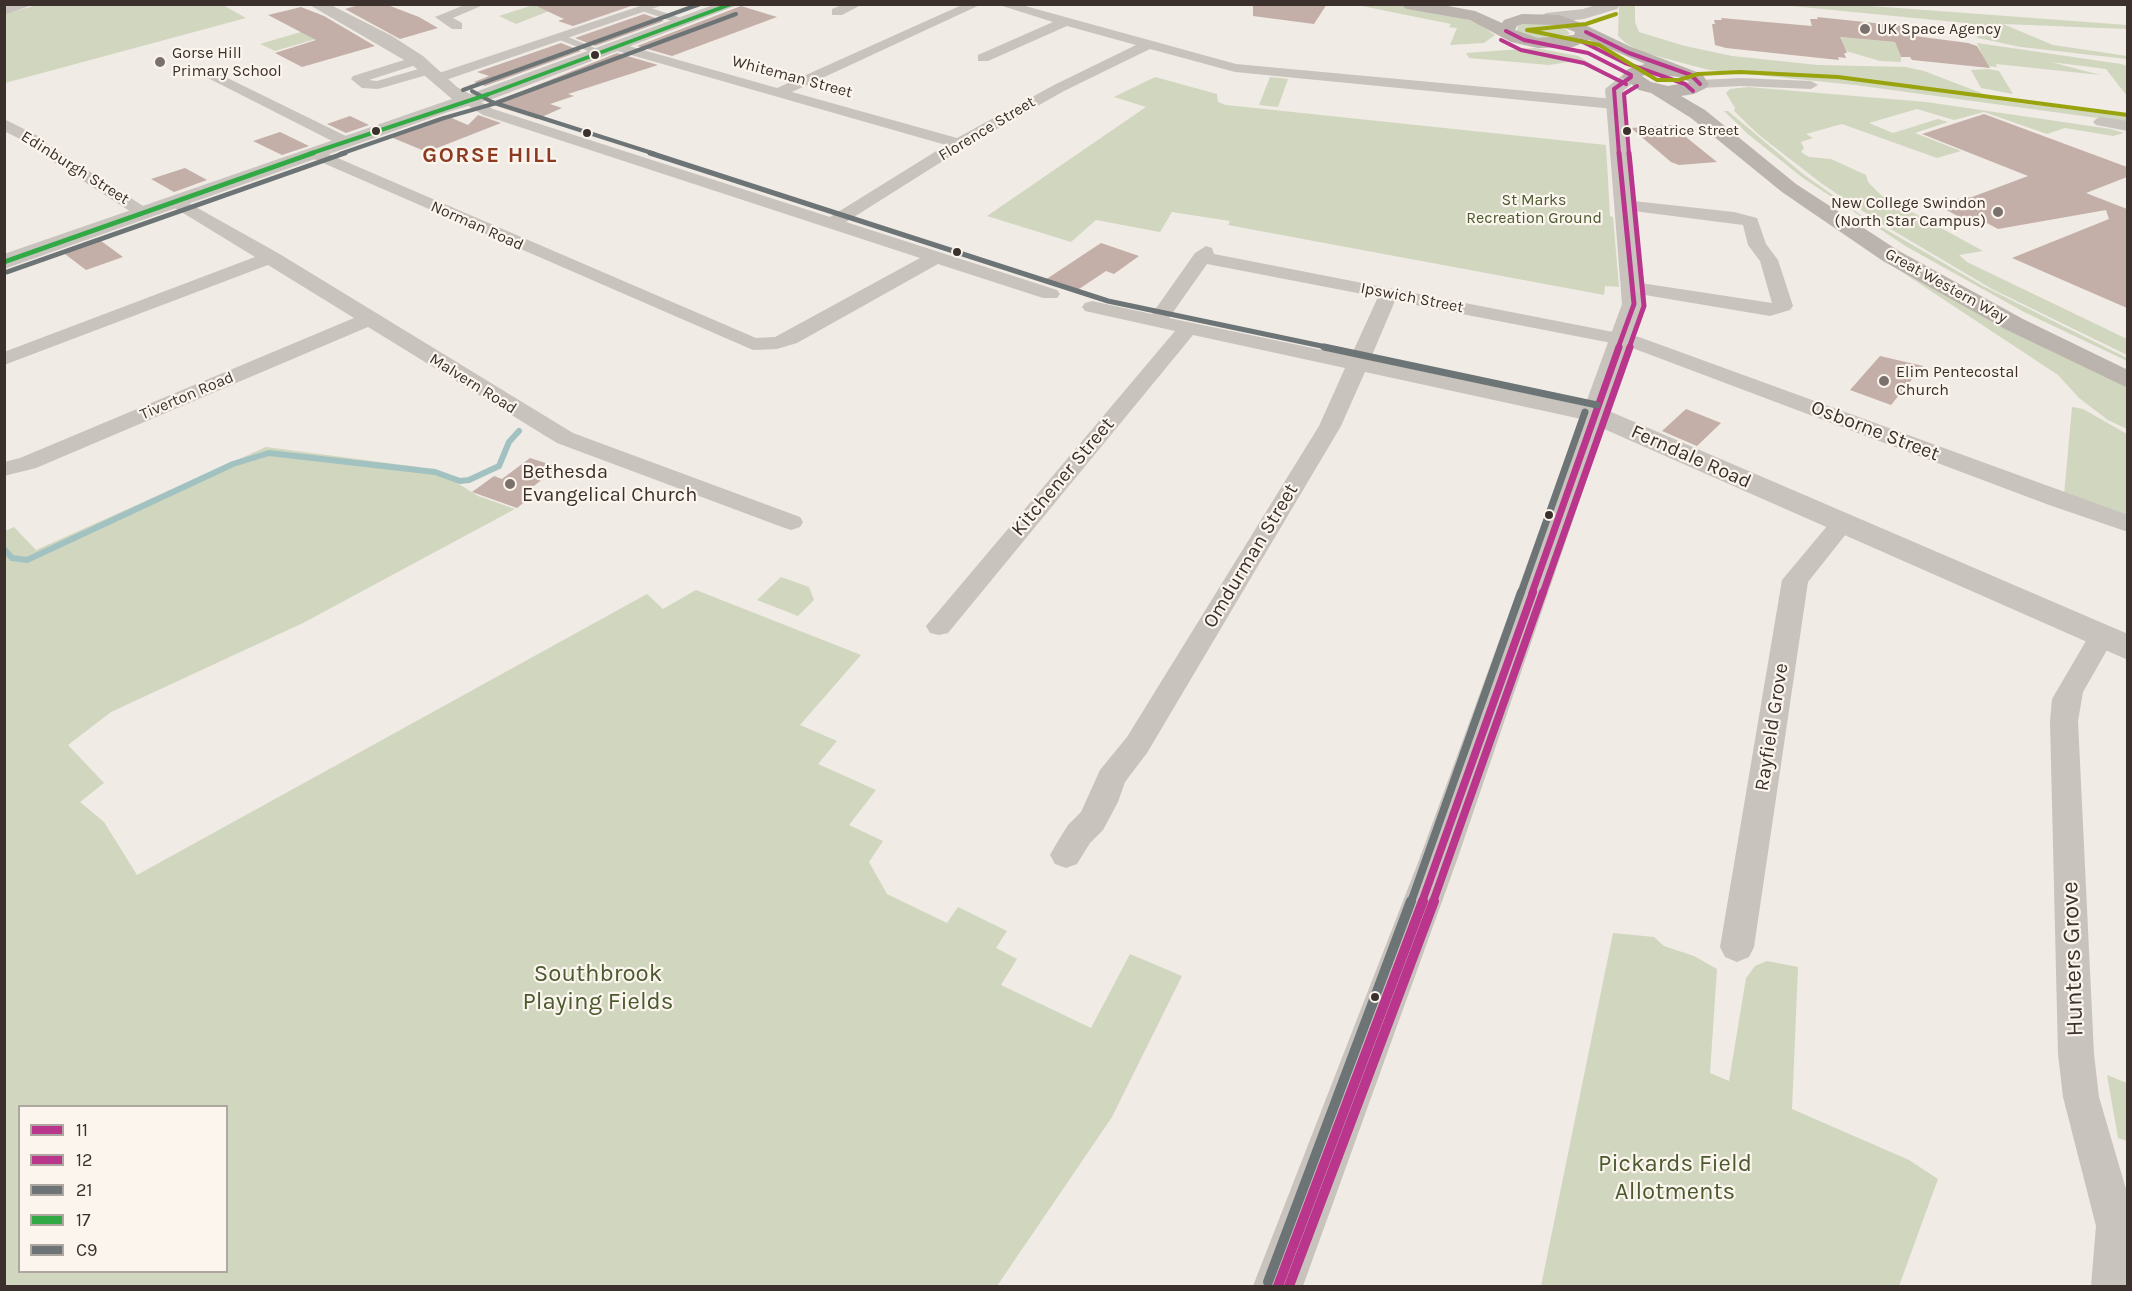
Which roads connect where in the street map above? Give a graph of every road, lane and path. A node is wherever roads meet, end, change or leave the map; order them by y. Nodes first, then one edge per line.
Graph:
1 (29, 4) edge
2 (316, 4) edge
3 (732, 4) edge
4 (857, 4) edge
5 (976, 4) edge
6 (1002, 4) edge
7 (1407, 4) edge
8 (1442, 4) edge
9 (472, 5) edge
10 (491, 5) edge
11 (1612, 5) edge
12 (648, 7) edge
13 (4, 11) edge
14 (837, 12) dead end
15 (1539, 18) junction
16 (684, 22) junction
17 (1065, 22) junction
18 (457, 26) dead end
19 (1506, 31) junction
20 (1583, 31) junction
21 (560, 37) junction
22 (1551, 44) junction
23 (1147, 45) junction
24 (608, 49) junction
25 (983, 58) dead end
26 (428, 69) junction
27 (207, 72) dead end
28 (1631, 76) junction
29 (1692, 79) junction
30 (1811, 85) dead end
31 (1657, 90) junction
32 (780, 92) junction
33 (467, 100) junction
34 (1614, 102) junction
35 (2102, 122) dead end
36 (4, 124) edge
37 (2127, 126) edge
38 (346, 142) junction
39 (959, 144) junction
40 (314, 153) junction
41 (176, 201) junction
42 (1624, 205) junction
43 (145, 213) junction
44 (832, 223) junction
45 (271, 257) junction
46 (936, 257) junction
47 (4, 262) edge
48 (1634, 288) junction
49 (1389, 293) junction
50 (1050, 294) dead end
51 (1092, 307) dead end
52 (369, 319) junction
53 (1156, 322) junction
54 (1187, 329) junction
55 (1622, 338) junction
56 (4, 359) edge
57 (1358, 364) junction
58 (2127, 367) edge
59 (2127, 381) edge
60 (1595, 415) junction
61 (4, 468) edge
62 (791, 522) dead end
63 (1842, 524) junction
64 (2127, 524) edge
65 (939, 626) dead end
66 (2115, 642) edge
67 (1069, 839) dead end
68 (1737, 947) dead end
69 (1278, 1287) edge
70 (2112, 1287) edge

1 - 13 street
2 - 26 street
3 - 16 street
4 - 14 street
5 - 32 street
6 - 17 street
7 - 19 main road
8 - 15 main road
9 - 10 street
9 - 18 street
11 - 15 street
11 - 20 street
12 - 16 street
12 - 21 street
15 - 19 main road
15 - 20 main road
16 - 24 street
17 - 23 street
17 - 25 street
19 - 22 main road
20 - 22 main road
20 - 29 main road
21 - 24 street
21 - 26 street
22 - 28 main road
23 - 34 street
23 - 39 street, Florence Street
24 - 32 street, Whiteman Street
24 - 33 street
26 - 33 street
27 - 38 street
28 - 29 main road
28 - 31 main road, Great Western Way
28 - 34 street
29 - 30 street
29 - 31 main road
29 - 58 main road, Great Western Way
31 - 34 street
31 - 59 main road, Great Western Way
32 - 39 street, Whiteman Street
33 - 38 street
33 - 44 street
34 - 42 street
35 - 37 street
36 - 43 street, Edinburgh Street
38 - 40 street
39 - 44 street, Florence Street
40 - 41 street
40 - 46 street, Norman Road
41 - 43 street
41 - 45 street, Malvern Road
42 - 48 street
42 - 48 street
43 - 47 street
44 - 46 street
45 - 52 street, Malvern Road
45 - 56 street
46 - 50 street
48 - 55 street
49 - 53 street, Ipswich Street
49 - 55 street, Ipswich Street
49 - 57 street, Omdurman Street
51 - 53 street, Ferndale Road
52 - 61 street, Tiverton Road
52 - 62 street, Malvern Road
53 - 54 street, Ferndale Road
54 - 57 street, Ferndale Road
54 - 65 street, Kitchener Street
55 - 60 street
55 - 64 street, Osborne Street
57 - 60 street, Ferndale Road
57 - 67 street, Omdurman Street
60 - 63 street, Ferndale Road
60 - 69 street
63 - 66 street, Ferndale Road
63 - 68 street, Rayfield Grove
66 - 70 street, Hunters Grove

